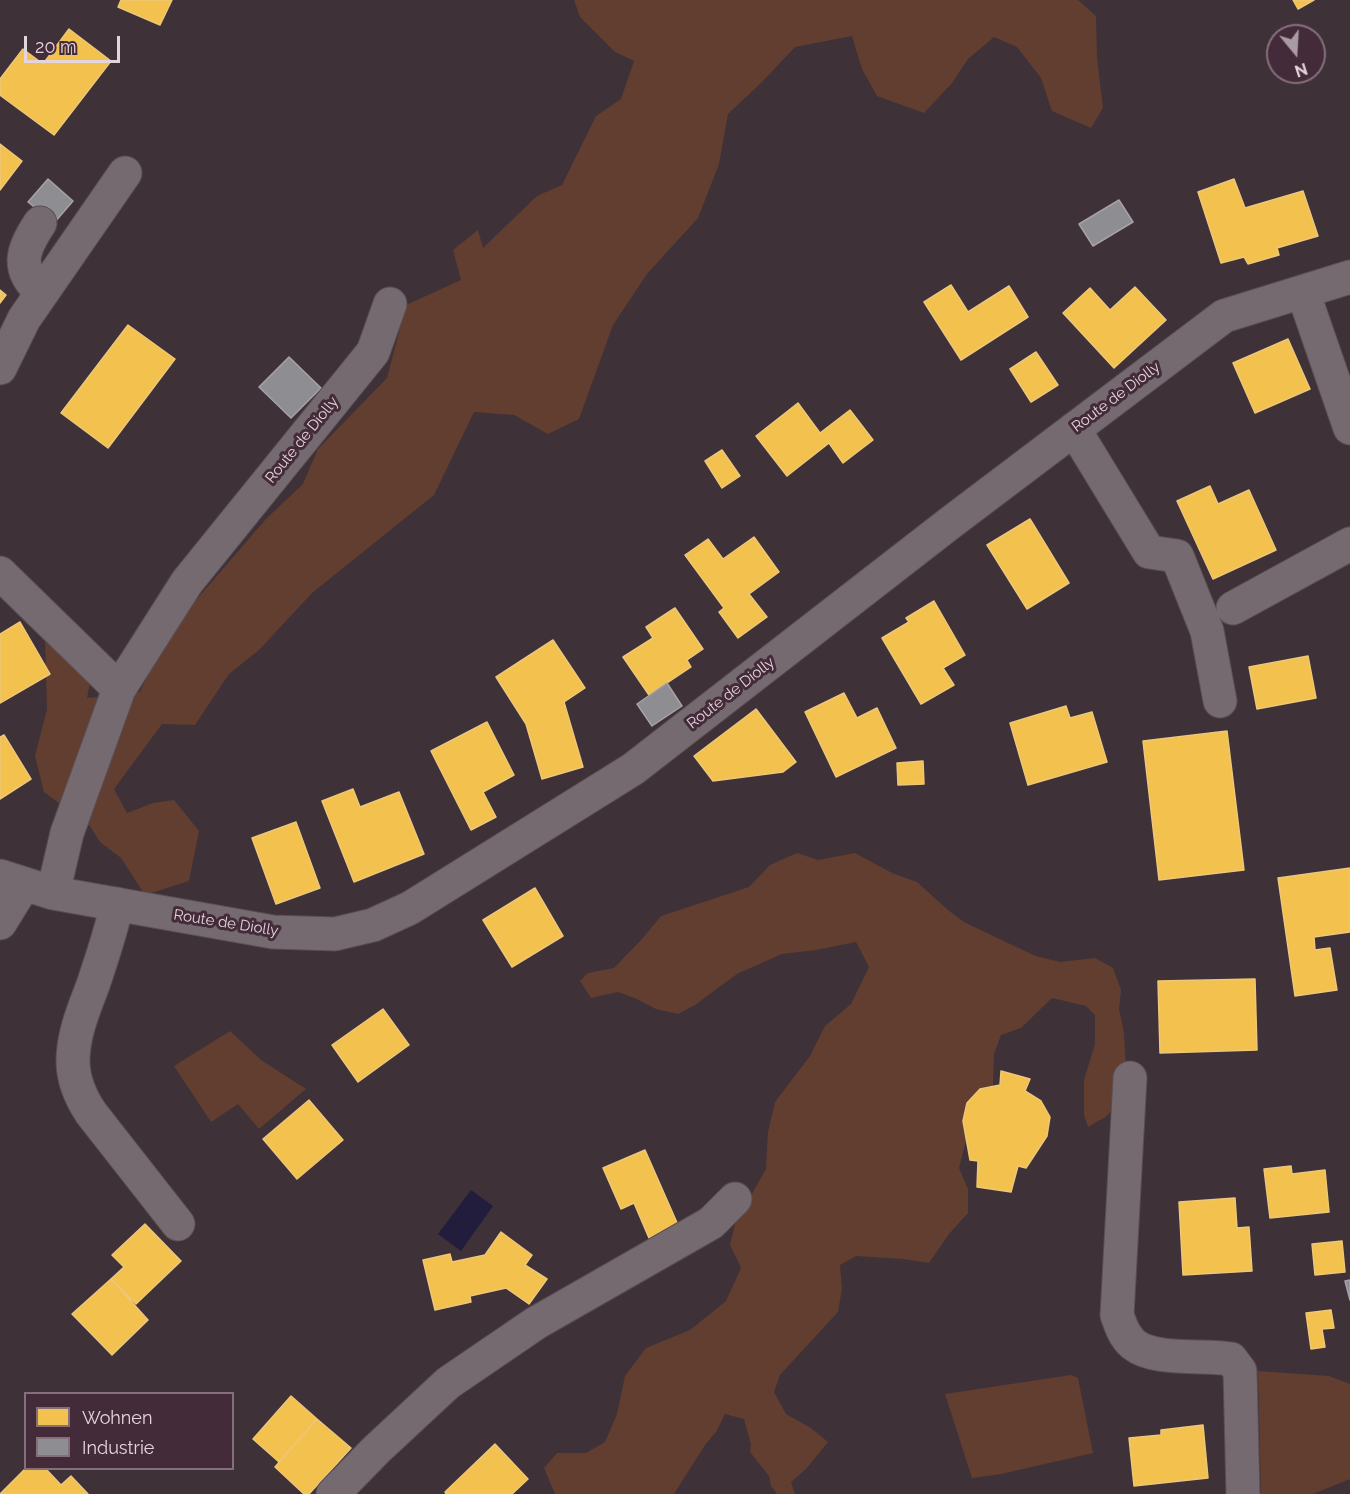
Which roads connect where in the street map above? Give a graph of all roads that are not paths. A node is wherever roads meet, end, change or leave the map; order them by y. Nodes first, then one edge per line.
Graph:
1 (126, 173) dead end
2 (40, 223) dead end
3 (1350, 277) edge
4 (1303, 292) junction
5 (42, 293) junction
6 (390, 304) dead end
7 (0, 368) edge
8 (1350, 428) edge
9 (1074, 429) junction
10 (1350, 544) edge
11 (0, 573) edge
12 (1233, 608) dead end
13 (119, 689) junction
14 (1220, 701) dead end
15 (25, 884) edge
16 (117, 904) junction
17 (0, 923) edge
18 (1130, 1078) dead end
19 (735, 1199) dead end
20 (178, 1224) dead end
21 (333, 1494) edge
22 (1243, 1494) edge

1 - 5 street
2 - 5 street
3 - 4 street, Route de Diolly
4 - 8 street
4 - 9 street, Route de Diolly
5 - 7 street
6 - 13 street, Route de Diolly
9 - 14 street
9 - 16 street, Route de Diolly
10 - 12 street
11 - 13 street
13 - 15 street, Route de Diolly
15 - 16 street, Route de Diolly
15 - 17 street
16 - 20 street
18 - 22 street
19 - 21 street

